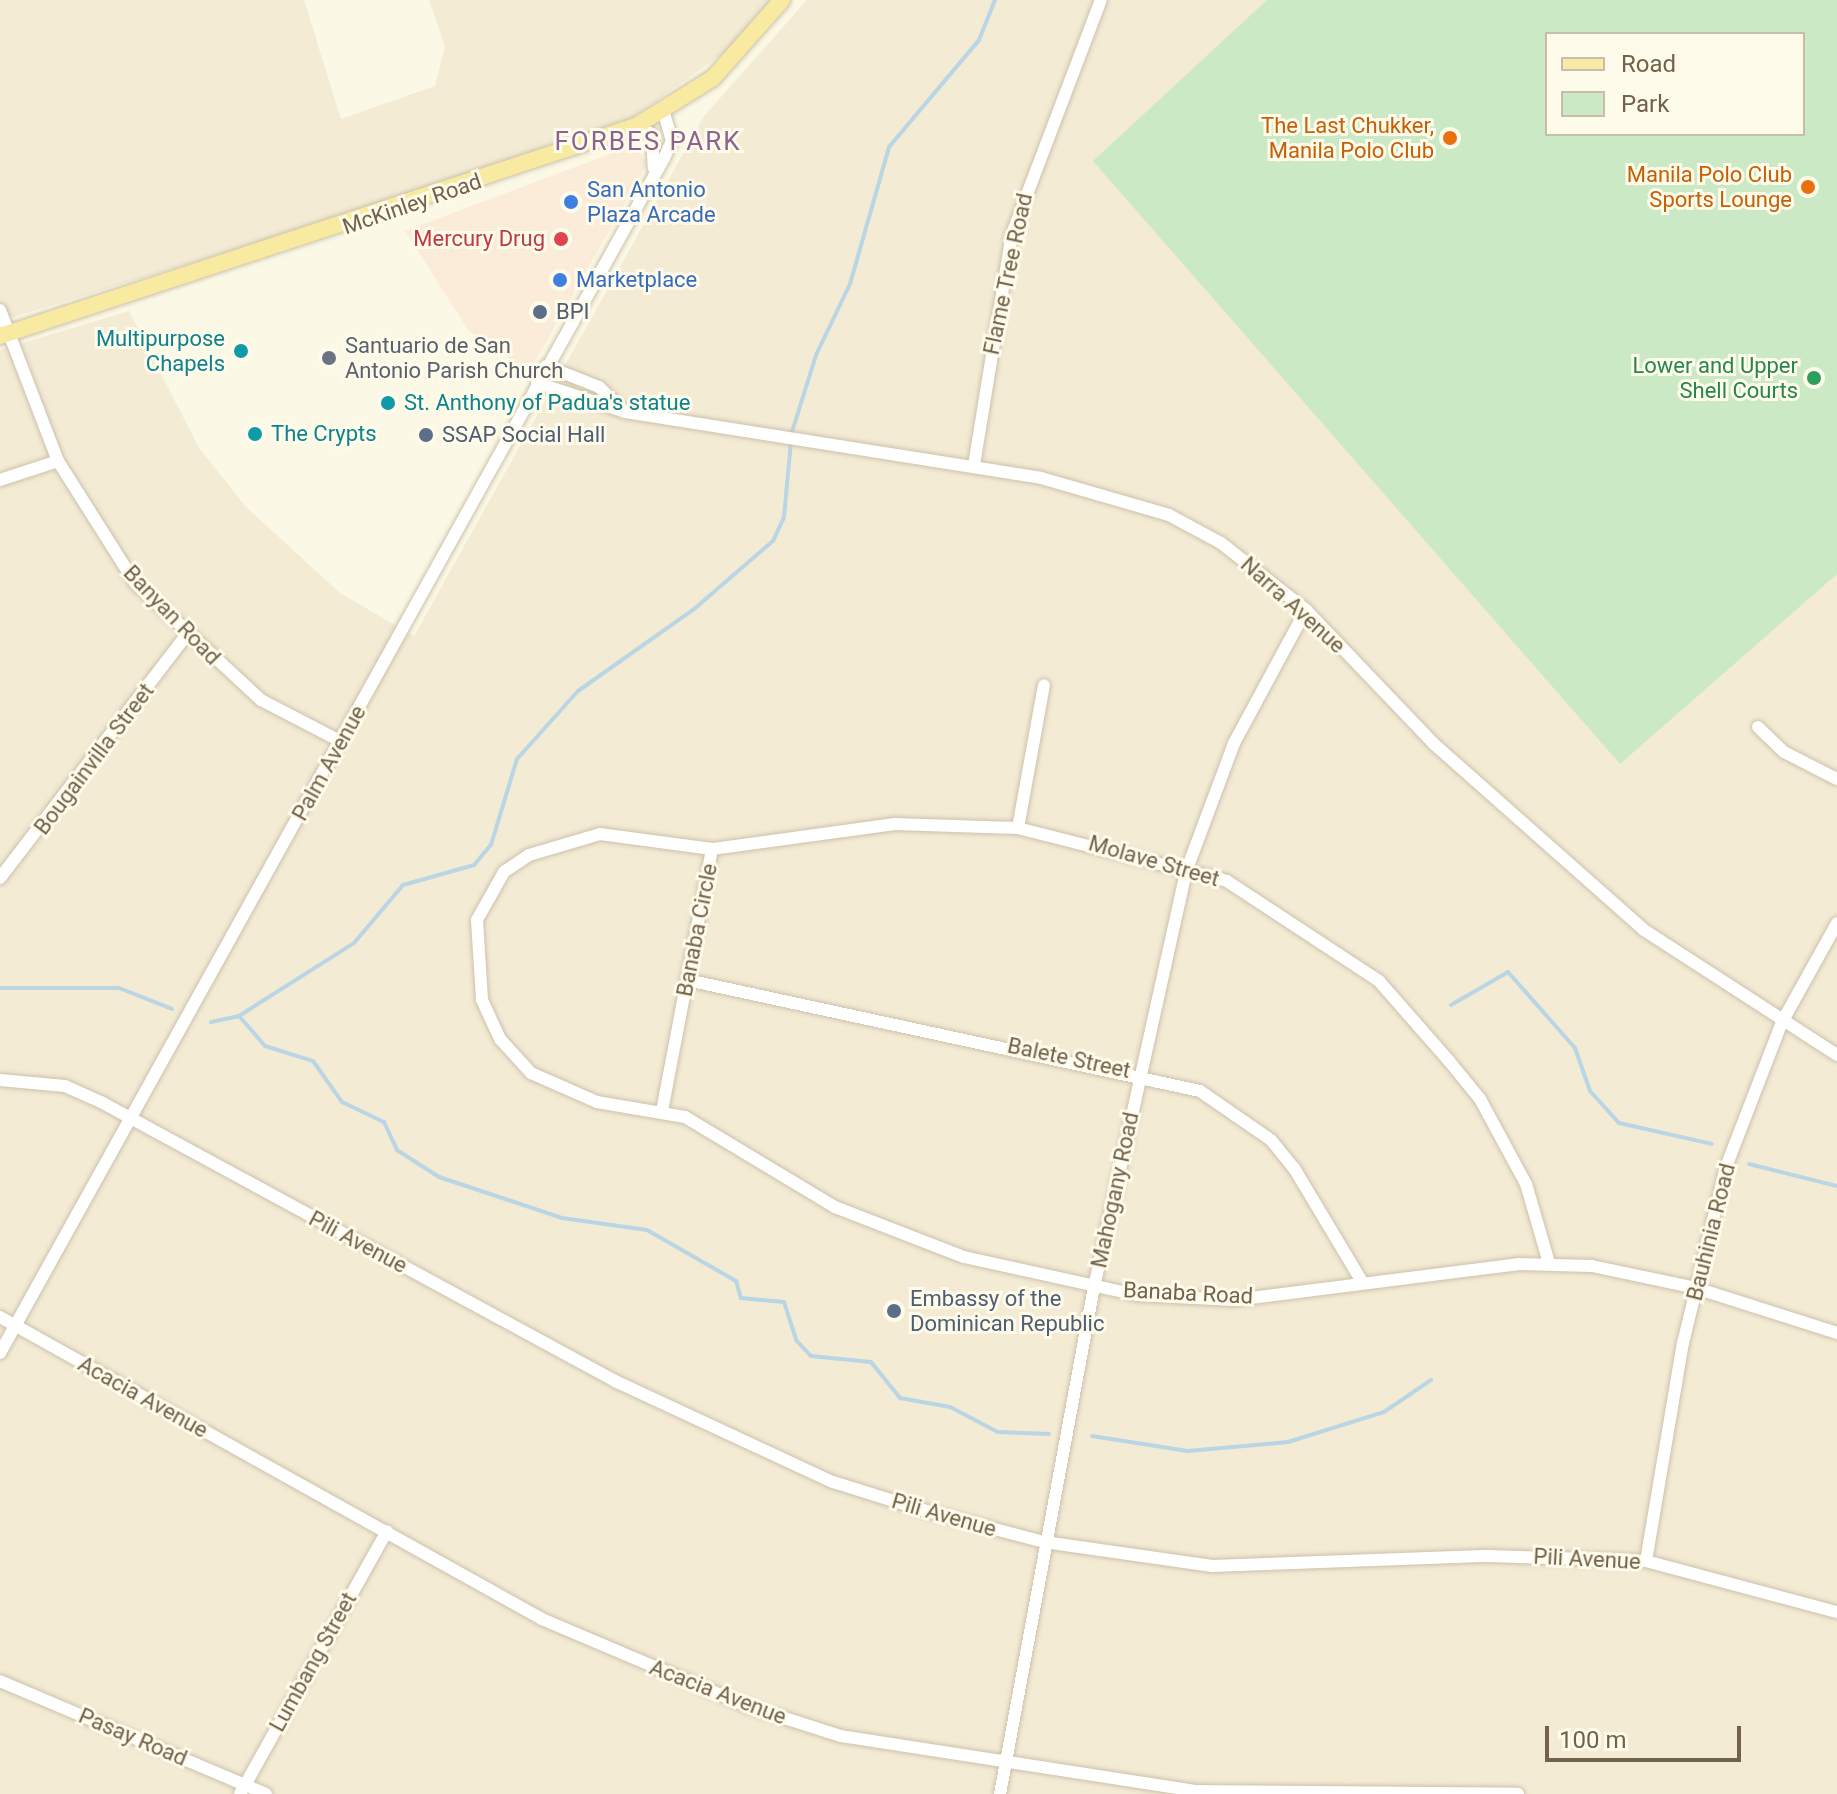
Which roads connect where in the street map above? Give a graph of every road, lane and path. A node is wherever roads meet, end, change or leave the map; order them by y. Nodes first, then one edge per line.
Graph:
1 (782, 0) edge
2 (1101, 0) edge
3 (664, 113) junction
4 (636, 126) junction
5 (654, 171) junction
6 (0, 310) edge
7 (3, 335) edge
8 (546, 366) junction
9 (537, 383) junction
10 (625, 412) junction
11 (58, 461) junction
12 (974, 465) junction
13 (0, 480) edge
14 (1306, 610) junction
15 (186, 636) junction
16 (1044, 685) dead end
17 (1758, 727) dead end
18 (340, 741) junction
19 (1837, 779) edge
20 (1018, 828) junction
21 (712, 849) junction
22 (1187, 869) junction
23 (0, 878) edge
24 (1837, 923) edge
25 (687, 980) junction
26 (1782, 1022) junction
27 (1837, 1055) edge
28 (1140, 1073) junction
29 (0, 1080) edge
30 (662, 1111) junction
31 (133, 1119) junction
32 (1549, 1263) junction
33 (1361, 1280) junction
34 (1094, 1287) junction
35 (1696, 1288) junction
36 (0, 1317) edge
37 (15, 1324) junction
38 (1837, 1333) edge
39 (0, 1353) edge
40 (387, 1531) junction
41 (1044, 1542) junction
42 (1646, 1561) junction
43 (1837, 1612) edge
44 (0, 1681) edge
45 (1005, 1766) junction
46 (242, 1789) edge
47 (266, 1794) edge
48 (1000, 1794) edge
49 (1518, 1794) edge

1 - 3 main road, McKinley Road
2 - 12 street, Flame Tree Road
3 - 4 main road, McKinley Road
3 - 5 street, Palm Avenue
4 - 5 street
4 - 7 main road, McKinley Road
5 - 8 street, Palm Avenue
6 - 7 street, Banyan Road
7 - 11 street, Banyan Road
8 - 9 street, Palm Avenue
8 - 10 street
9 - 10 street, Narra Avenue
9 - 18 street, Palm Avenue
10 - 12 street, Narra Avenue
11 - 13 street
11 - 15 street, Banyan Road
12 - 14 street, Narra Avenue
14 - 22 street, Mahogany Road
14 - 26 street, Narra Avenue
15 - 18 street, Banyan Road
15 - 23 street, Bougainvilla Street
16 - 20 street
17 - 19 street
18 - 31 street, Palm Avenue
20 - 21 street, Molave Street
20 - 22 street, Molave Street
21 - 25 street, Banaba Circle
21 - 30 street, Banaba Circle
22 - 28 street, Mahogany Road
22 - 32 street, Molave Street
24 - 26 street, Bauhinia Road
25 - 28 street, Balete Street
25 - 30 street, Banaba Circle
26 - 27 street, Narra Avenue
26 - 35 street, Bauhinia Road
28 - 33 street, Balete Street
28 - 34 street, Mahogany Road
29 - 31 street, Pili Avenue
30 - 34 street, Banaba Road
31 - 37 street, Palm Avenue
31 - 41 street, Pili Avenue
32 - 33 street, Banaba Road
32 - 35 street, Banaba Road
33 - 34 street, Banaba Road
34 - 41 street, Mahogany Road
35 - 38 street, Banaba Road
35 - 42 street, Bauhinia Road
36 - 37 street, Acacia Avenue
37 - 39 street, Palm Avenue
37 - 40 street, Acacia Avenue
40 - 45 street, Acacia Avenue
40 - 46 street, Lumbang Street
41 - 42 street, Pili Avenue
41 - 45 street, Mahogany Road
42 - 43 street, Pili Avenue
44 - 46 street, Pasay Road
45 - 48 street, Mahogany Road
45 - 49 street, Acacia Avenue
46 - 47 street, Pasay Road

